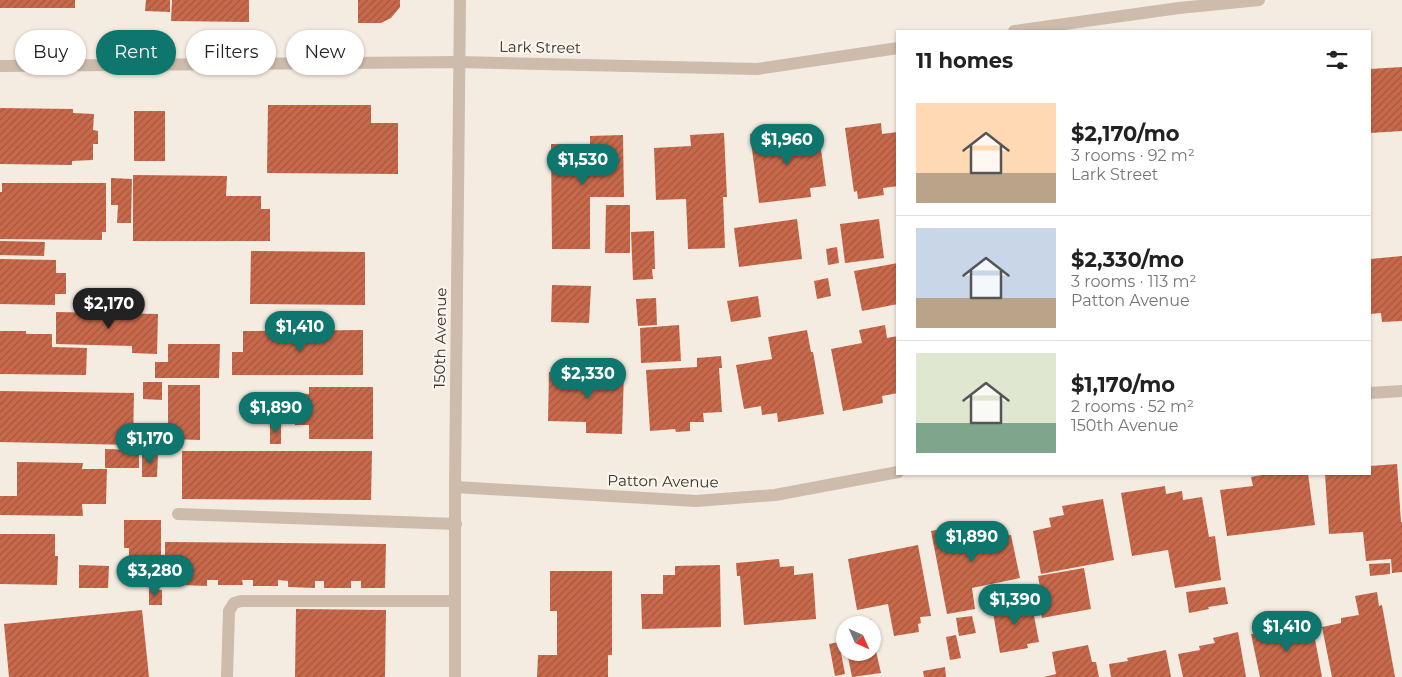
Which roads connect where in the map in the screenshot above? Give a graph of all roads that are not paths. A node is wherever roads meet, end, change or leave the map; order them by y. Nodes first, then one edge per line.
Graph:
1 (460, 0) edge
2 (1259, 0) edge
3 (1021, 30) edge
4 (896, 48) edge
5 (459, 62) junction
6 (0, 66) edge
7 (1402, 391) edge
8 (1371, 393) edge
9 (896, 472) edge
10 (455, 487) junction
11 (178, 514) dead end
12 (456, 524) junction
13 (455, 602) junction
14 (227, 677) edge
15 (455, 677) edge

1 - 5 street, 150th Avenue
2 - 3 street
4 - 5 street, Lark Street
5 - 6 street, Lark Street
5 - 10 street, 150th Avenue
7 - 8 street
9 - 10 street, Patton Avenue
10 - 12 street, 150th Avenue
11 - 12 street
12 - 13 street, 150th Avenue
13 - 14 street
13 - 15 street, 150th Avenue

